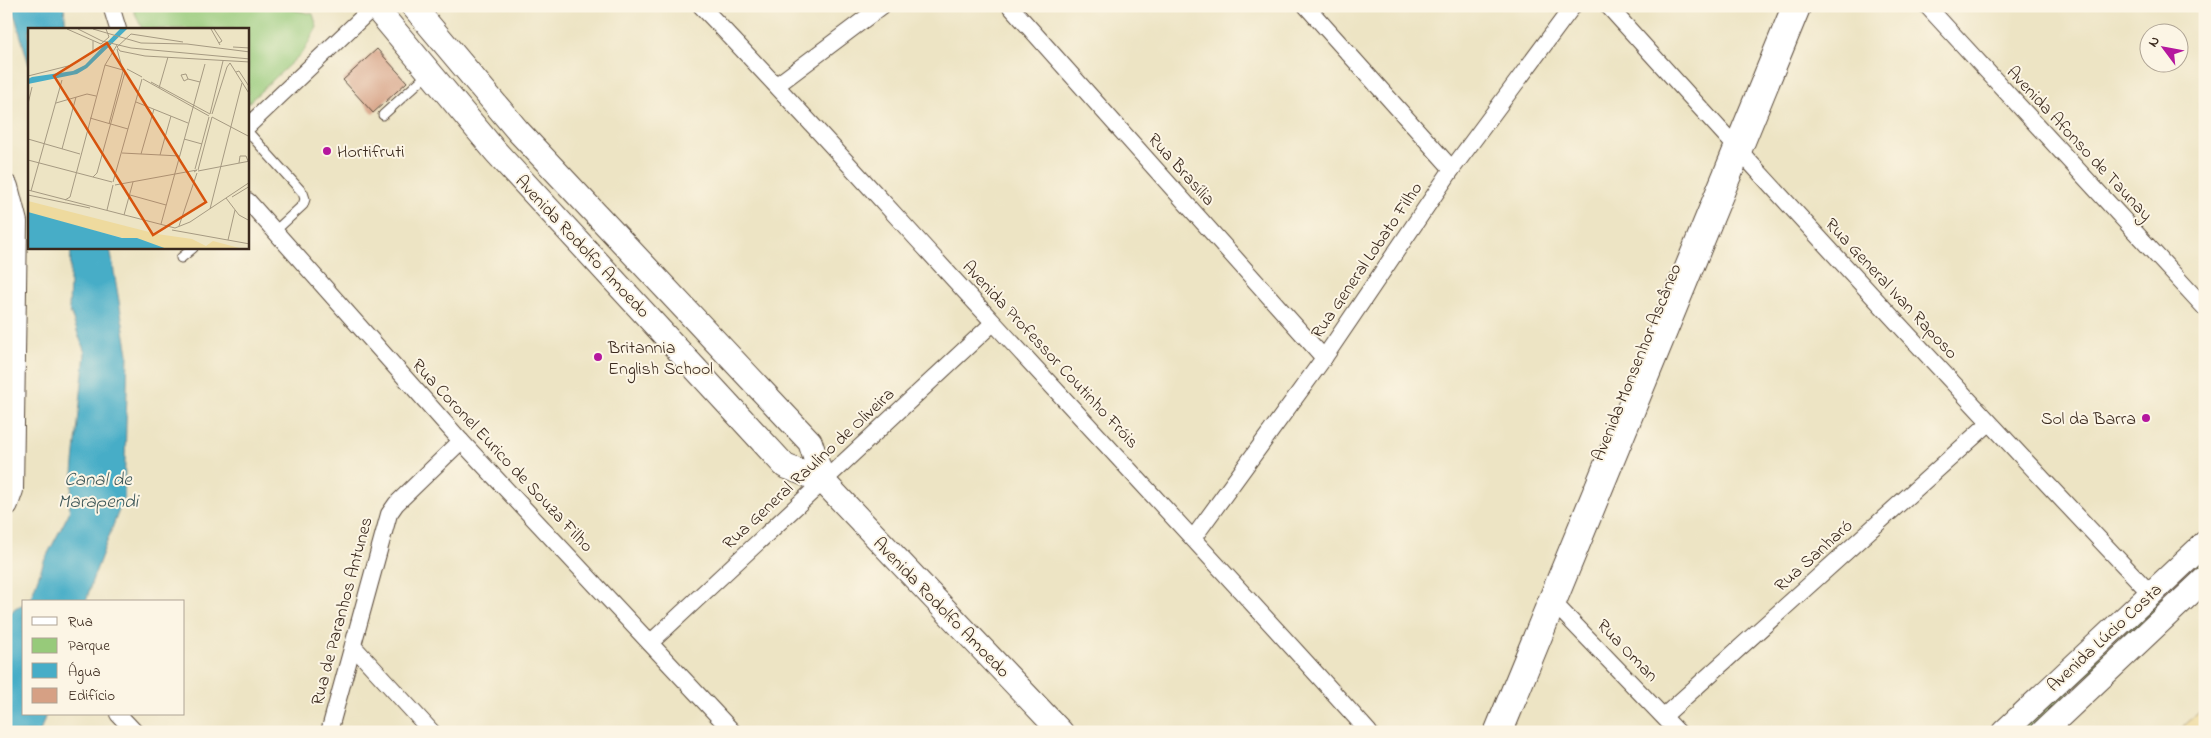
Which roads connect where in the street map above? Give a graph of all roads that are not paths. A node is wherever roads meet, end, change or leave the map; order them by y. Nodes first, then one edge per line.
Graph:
1 (111, 6) edge
2 (413, 6) edge
3 (701, 6) edge
4 (882, 6) edge
5 (1010, 6) edge
6 (1306, 6) edge
7 (1573, 6) edge
8 (1608, 6) edge
9 (1790, 6) edge
10 (1803, 6) edge
11 (1927, 6) edge
12 (377, 9) edge
13 (118, 28) edge
14 (430, 72) junction
15 (777, 85) junction
16 (383, 115) dead end
17 (249, 125) edge
18 (518, 131) junction
19 (249, 133) edge
20 (1738, 150) junction
21 (496, 152) junction
22 (1452, 169) junction
23 (6, 187) edge
24 (249, 202) edge
25 (275, 232) junction
26 (193, 249) edge
27 (181, 258) dead end
28 (2205, 308) edge
29 (993, 323) junction
30 (1324, 358) junction
31 (1989, 423) junction
32 (461, 440) junction
33 (823, 481) junction
34 (6, 504) edge
35 (1194, 537) junction
36 (2205, 543) edge
37 (2205, 578) edge
38 (2151, 594) junction
39 (1552, 601) junction
40 (650, 643) junction
41 (352, 646) junction
42 (120, 716) edge
43 (1664, 716) junction
44 (135, 732) edge
45 (329, 732) edge
46 (432, 732) edge
47 (733, 732) edge
48 (1061, 732) edge
49 (1369, 732) edge
50 (1492, 732) edge
51 (1505, 732) edge
52 (1678, 732) edge
53 (2004, 732) edge
54 (2043, 732) edge

1 - 13 street
2 - 18 street, Avenida Rodolfo Amoedo
3 - 15 street, Avenida Professor Coutinho Fróis
4 - 15 street
5 - 30 street, Rua Brasília
6 - 22 street
7 - 22 street, Rua General Lobato Filho
8 - 20 street, Rua General Ivan Raposo
9 - 20 street, Avenida Monsenhor Ascâneo
10 - 20 street, Avenida Monsenhor Ascâneo
11 - 28 street, Avenida Afonso de Taunay
12 - 14 street, Avenida Rodolfo Amoedo
12 - 17 street
14 - 16 lane
14 - 21 street, Avenida Rodolfo Amoedo
15 - 29 street, Avenida Professor Coutinho Fróis
18 - 21 street
18 - 33 street, Avenida Rodolfo Amoedo
19 - 25 lane
20 - 31 street, Rua General Ivan Raposo
20 - 39 street, Avenida Monsenhor Ascâneo
21 - 33 street, Avenida Rodolfo Amoedo
22 - 30 street, Rua General Lobato Filho
23 - 34 street
24 - 25 street, Rua Coronel Eurico de Souza Filho
25 - 32 street, Rua Coronel Eurico de Souza Filho
26 - 27 lane
29 - 33 street, Rua General Raulino de Oliveira
29 - 35 street, Avenida Professor Coutinho Fróis
30 - 35 street, Rua General Lobato Filho
31 - 38 street, Rua General Ivan Raposo
31 - 43 street, Rua Sanharó
32 - 40 street, Rua Coronel Eurico de Souza Filho
32 - 41 street, Rua de Paranhos Antunes
33 - 40 street, Rua General Raulino de Oliveira
33 - 48 street, Avenida Rodolfo Amoedo
35 - 49 street, Avenida Professor Coutinho Fróis
36 - 38 street, Avenida Lúcio Costa
37 - 54 street, Avenida Lúcio Costa
38 - 53 street, Avenida Lúcio Costa
39 - 43 street, Rua Oman
39 - 50 street, Avenida Monsenhor Ascâneo
39 - 51 street, Avenida Monsenhor Ascâneo
40 - 47 street, Rua Coronel Eurico de Souza Filho
41 - 45 street, Rua de Paranhos Antunes
41 - 46 street
42 - 44 street
43 - 52 street, Rua Oman

